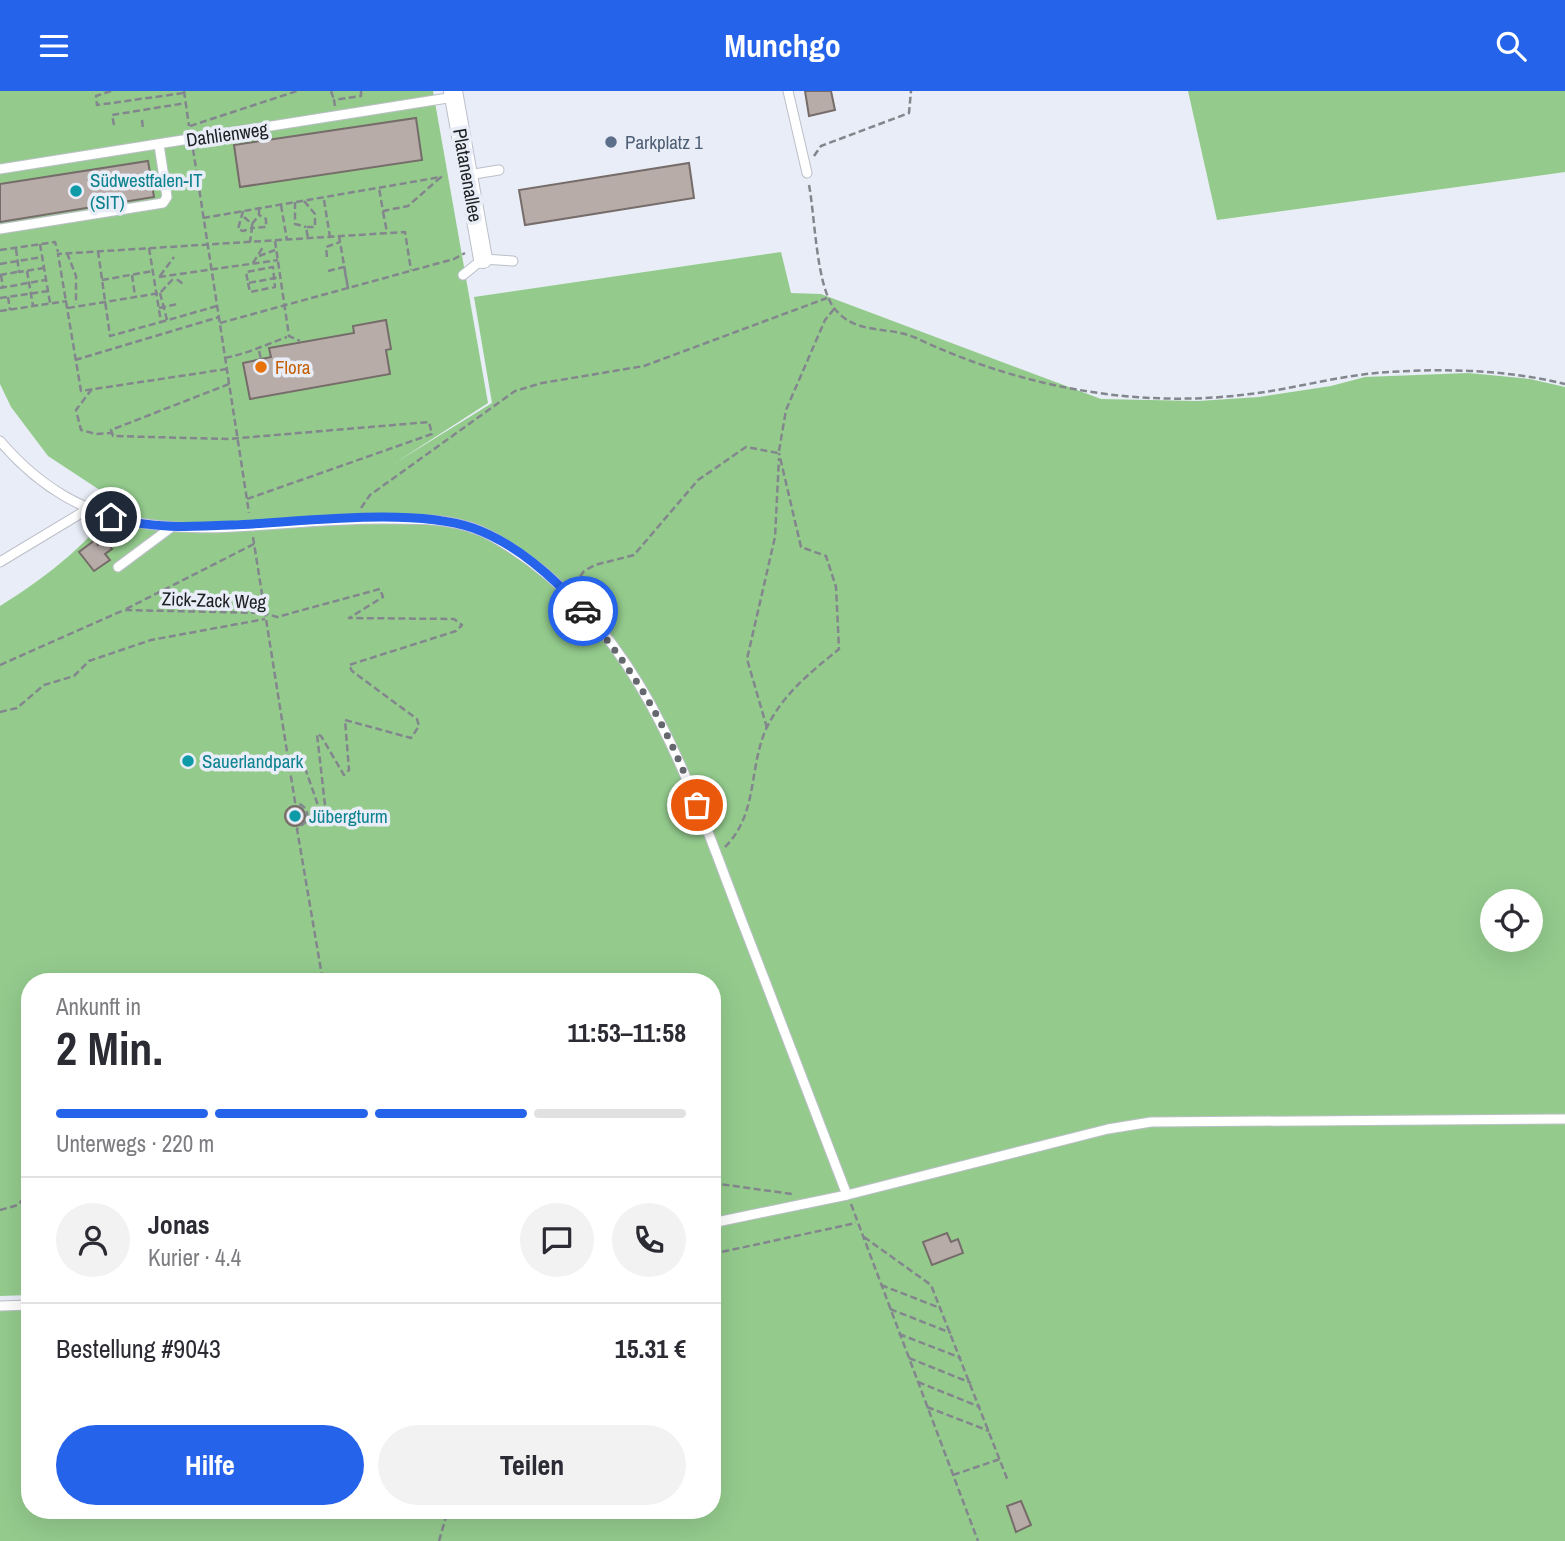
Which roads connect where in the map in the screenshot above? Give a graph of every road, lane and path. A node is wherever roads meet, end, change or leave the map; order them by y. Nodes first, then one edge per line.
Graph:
1 (111, 91) edge
2 (297, 91) edge
3 (331, 91) edge
4 (788, 91) edge
5 (911, 91) edge
6 (184, 92) edge
7 (454, 94) edge
8 (334, 100) dead end
9 (122, 102) junction
10 (186, 103) junction
11 (123, 113) junction
12 (142, 120) dead end
13 (114, 125) dead end
14 (143, 129) dead end
15 (191, 139) junction
16 (159, 145) junction
17 (0, 169) edge
18 (499, 170) dead end
19 (807, 173) junction
20 (468, 175) junction
21 (379, 187) junction
22 (324, 200) dead end
23 (304, 201) junction
24 (295, 202) junction
25 (281, 205) junction
26 (259, 209) junction
27 (243, 211) junction
28 (383, 211) junction
29 (259, 215) junction
30 (244, 217) junction
31 (203, 218) junction
32 (252, 226) junction
33 (306, 227) junction
34 (0, 229) edge
35 (387, 232) junction
36 (339, 236) junction
37 (330, 237) junction
38 (308, 238) junction
39 (275, 240) junction
40 (287, 240) junction
41 (250, 242) junction
42 (340, 242) junction
43 (40, 244) junction
44 (208, 245) junction
45 (263, 247) dead end
46 (149, 248) junction
47 (16, 249) dead end
48 (276, 249) junction
49 (0, 250) edge
50 (98, 251) junction
51 (482, 252) junction
52 (67, 253) junction
53 (58, 254) junction
54 (259, 256) junction
55 (42, 257) junction
56 (174, 257) dead end
57 (327, 257) dead end
58 (278, 260) junction
59 (18, 261) junction
60 (513, 261) dead end
61 (253, 263) junction
62 (259, 263) junction
63 (0, 264) edge
64 (344, 267) junction
65 (44, 268) junction
66 (211, 269) junction
67 (261, 269) junction
68 (411, 270) junction
69 (27, 271) junction
70 (153, 271) junction
71 (328, 271) dead end
72 (19, 272) junction
73 (0, 275) edge
74 (132, 275) junction
75 (463, 275) dead end
76 (281, 277) junction
77 (159, 278) junction
78 (274, 278) junction
79 (102, 279) junction
80 (154, 279) junction
81 (47, 280) dead end
82 (29, 283) junction
83 (248, 283) junction
84 (183, 284) dead end
85 (1, 288) edge
86 (348, 288) junction
87 (48, 291) junction
88 (31, 293) junction
89 (158, 293) junction
90 (8, 297) junction
91 (135, 297) junction
92 (0, 298) edge
93 (828, 298) junction
94 (66, 301) junction
95 (105, 302) junction
96 (50, 303) junction
97 (178, 304) dead end
98 (76, 305) junction
99 (286, 305) junction
100 (33, 306) junction
101 (217, 306) junction
102 (68, 307) junction
103 (164, 307) junction
104 (159, 308) junction
105 (834, 308) junction
106 (10, 310) junction
107 (0, 311) edge
108 (219, 317) junction
109 (167, 320) junction
110 (161, 322) junction
111 (220, 323) junction
112 (287, 337) dead end
113 (300, 341) dead end
114 (259, 351) junction
115 (225, 358) junction
116 (261, 359) dead end
117 (75, 360) junction
118 (227, 369) junction
119 (229, 384) junction
120 (1565, 384) edge
121 (92, 389) junction
122 (112, 433) junction
123 (237, 439) junction
124 (0, 441) edge
125 (779, 453) junction
126 (244, 482) dead end
127 (247, 499) dead end
128 (88, 509) junction
129 (361, 518) junction
130 (169, 529) junction
131 (254, 544) dead end
132 (255, 552) dead end
133 (0, 562) edge
134 (118, 567) dead end
135 (568, 593) junction
136 (124, 610) junction
137 (264, 613) junction
138 (265, 619) junction
139 (0, 665) edge
140 (0, 712) edge
141 (767, 728) junction
142 (288, 763) junction
143 (716, 855) junction
144 (322, 973) edge
145 (1565, 1119) edge
146 (721, 1185) edge
147 (847, 1195) junction
148 (821, 1201) junction
149 (21, 1202) edge
150 (0, 1210) edge
151 (721, 1221) edge
152 (858, 1223) junction
153 (863, 1237) junction
154 (721, 1252) edge
155 (881, 1285) junction
156 (21, 1305) edge
157 (0, 1306) edge
158 (942, 1308) junction
159 (890, 1309) junction
160 (899, 1333) junction
161 (951, 1333) junction
162 (909, 1358) junction
163 (961, 1358) junction
164 (918, 1382) junction
165 (971, 1383) junction
166 (927, 1407) junction
167 (980, 1407) junction
168 (990, 1432) junction
169 (1000, 1459) junction
170 (953, 1475) junction
171 (1008, 1481) dead end
172 (445, 1519) edge
173 (439, 1541) edge
174 (978, 1541) edge

1 - 9 path
2 - 10 path
3 - 8 path
4 - 19 lane
5 - 19 path
6 - 9 path
6 - 10 path
7 - 15 lane, Dahlienweg
7 - 20 street, Platanenallee
9 - 11 path
10 - 11 path
11 - 13 path
12 - 14 path
15 - 16 lane, Dahlienweg
15 - 31 path
16 - 17 lane, Dahlienweg
16 - 34 lane
18 - 20 lane
19 - 93 path
20 - 51 street, Platanenallee
21 - 23 path
21 - 28 path
21 - 28 path
22 - 37 path
23 - 24 path
23 - 33 path
24 - 25 path
24 - 33 path
25 - 26 path
25 - 40 path
26 - 27 path
26 - 29 path
27 - 30 path
27 - 31 path
28 - 35 path
29 - 32 path
29 - 32 path
30 - 32 path
30 - 32 path
31 - 44 path
32 - 41 path
33 - 38 path
35 - 36 path
35 - 68 path
36 - 37 path
36 - 42 path
37 - 38 path
38 - 40 path
39 - 40 path
39 - 41 path
39 - 48 path
41 - 44 path
42 - 57 path
42 - 64 path
43 - 49 path
43 - 53 path
43 - 55 path
44 - 46 path
44 - 66 path
45 - 54 path
46 - 50 path
46 - 70 path
47 - 59 path
48 - 54 path
48 - 58 path
50 - 52 path
50 - 79 path
51 - 60 lane
51 - 68 path
51 - 75 lane
52 - 53 path
52 - 98 path
53 - 94 path
54 - 61 path
55 - 59 path
55 - 65 path
56 - 77 path
58 - 62 path
58 - 76 path
59 - 63 path
59 - 72 path
61 - 62 path
61 - 66 path
62 - 67 path
64 - 71 path
64 - 86 path
65 - 69 path
65 - 87 path
66 - 77 path
66 - 101 path
67 - 78 path
67 - 83 path
68 - 86 path
69 - 72 path
69 - 82 path
70 - 74 path
70 - 80 path
72 - 73 path
73 - 85 path
74 - 79 path
74 - 91 path
76 - 78 path
76 - 99 path
77 - 80 path
78 - 83 path
78 - 83 path
79 - 95 path
80 - 89 path
81 - 82 path
82 - 85 path
82 - 88 path
84 - 89 path
86 - 99 path
87 - 88 path
87 - 96 path
88 - 90 path
88 - 100 path
89 - 91 path
89 - 103 path
89 - 104 path
90 - 92 path
90 - 106 path
91 - 95 path
93 - 105 path
93 - 129 path
94 - 96 path
94 - 102 path
95 - 98 path
95 - 110 path
96 - 100 path
97 - 103 path
98 - 102 path
99 - 111 path
99 - 113 path
100 - 106 path
101 - 108 path
101 - 109 path
102 - 117 path
103 - 104 path
103 - 109 path
104 - 110 path
105 - 120 path
105 - 125 path
106 - 107 path
108 - 111 path
108 - 117 path
109 - 110 path
111 - 115 path
112 - 114 path
114 - 115 path
114 - 116 path
115 - 118 path
117 - 121 path
118 - 119 path
118 - 121 path
119 - 122 path
119 - 123 path
121 - 122 path
122 - 123 path
123 - 126 path
123 - 127 path
124 - 128 lane
125 - 135 path
125 - 141 path
125 - 141 path
128 - 130 lane
128 - 133 lane
129 - 130 lane
129 - 135 lane
130 - 134 lane
131 - 136 path, Zick-Zack Weg
132 - 137 path
135 - 143 lane
136 - 137 path, Zick-Zack Weg
136 - 139 path
137 - 138 path
137 - 142 path, Zick-Zack Weg
138 - 140 path
138 - 142 path
141 - 143 path
142 - 144 path
143 - 147 lane
145 - 147 lane
146 - 148 path
147 - 148 lane
147 - 152 path
148 - 151 lane
149 - 150 path
152 - 153 path
152 - 154 path
153 - 155 path
153 - 158 path
155 - 158 path
155 - 159 path
156 - 157 lane
158 - 161 path
159 - 160 path
159 - 161 path
160 - 162 path
160 - 163 path
161 - 163 path
162 - 164 path
162 - 165 path
163 - 165 path
164 - 166 path
164 - 167 path
165 - 167 path
166 - 168 path
166 - 170 path
167 - 168 path
168 - 169 path
169 - 170 path
169 - 171 path
170 - 174 path
172 - 173 path

